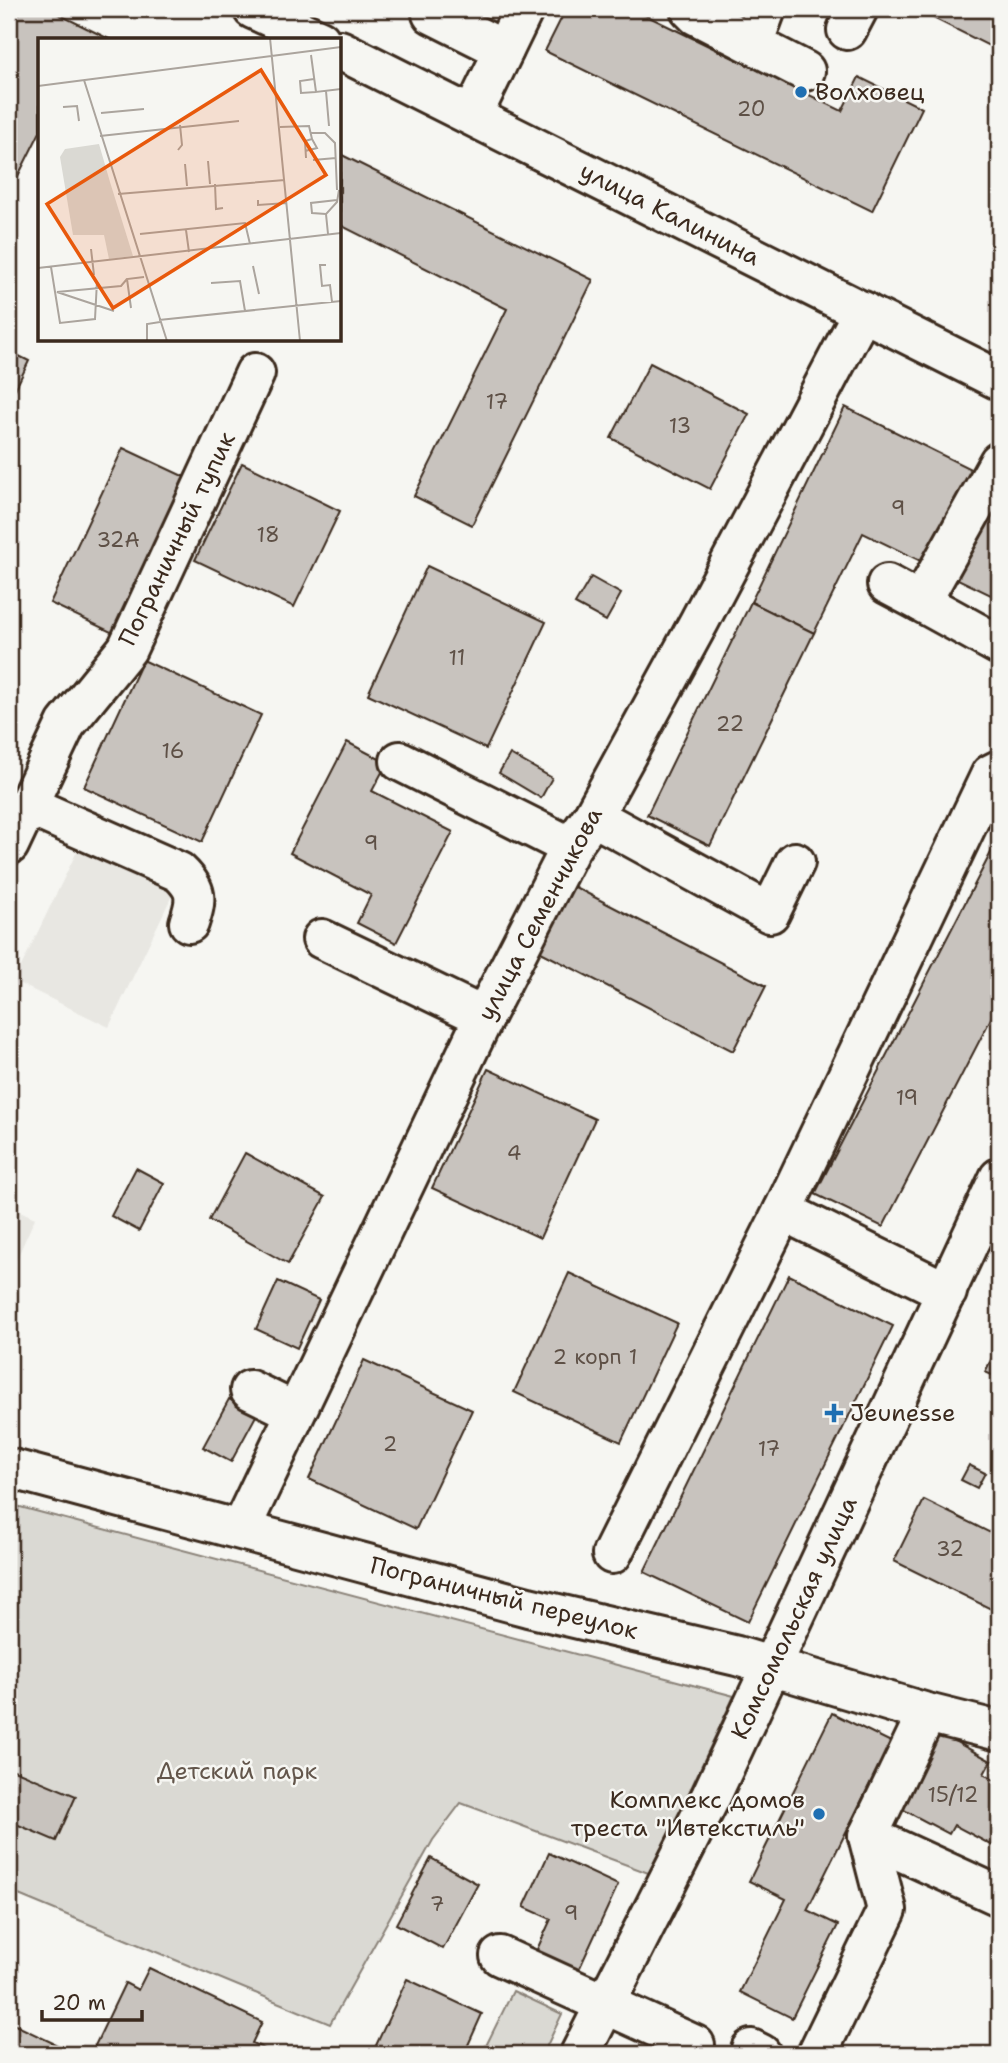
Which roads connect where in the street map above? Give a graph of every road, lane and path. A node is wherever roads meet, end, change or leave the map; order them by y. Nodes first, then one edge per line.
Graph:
1 (253, 9) edge
2 (524, 9) edge
3 (690, 9) edge
4 (766, 9) edge
5 (432, 14) dead end
6 (316, 38) edge
7 (753, 44) junction
8 (341, 50) edge
9 (504, 50) junction
10 (805, 71) dead end
11 (473, 114) junction
12 (863, 311) junction
13 (255, 373) dead end
14 (999, 380) edge
15 (999, 462) edge
16 (887, 584) dead end
17 (920, 602) junction
18 (999, 645) edge
19 (400, 761) dead end
20 (999, 770) edge
21 (27, 805) junction
22 (593, 816) junction
23 (9, 845) edge
24 (571, 847) junction
25 (795, 862) dead end
26 (189, 923) dead end
27 (322, 939) dead end
28 (484, 1017) junction
29 (999, 1178) edge
30 (783, 1211) junction
31 (947, 1292) junction
32 (250, 1390) dead end
33 (295, 1412) junction
34 (9, 1468) edge
35 (240, 1528) junction
36 (612, 1554) dead end
37 (769, 1667) junction
38 (927, 1713) junction
39 (999, 1731) edge
40 (868, 1836) junction
41 (999, 1895) edge
42 (500, 1956) dead end
43 (604, 2005) junction
44 (695, 2045) dead end
45 (580, 2054) edge
46 (817, 2054) edge

1 - 6 street
2 - 9 street
3 - 7 street
4 - 7 street
5 - 9 street
7 - 10 street
8 - 11 street, улица Калинина
9 - 11 street
11 - 12 street, улица Калинина
12 - 14 street, улица Калинина
12 - 22 street, улица Семенчикова
13 - 21 street, Пограничный тупик
15 - 17 street
16 - 17 street
17 - 18 street
19 - 24 street
20 - 30 street
21 - 23 street, Пограничный тупик
21 - 26 street
22 - 24 street, улица Семенчикова
22 - 25 street
24 - 28 street, улица Семенчикова
27 - 28 street
28 - 33 street, улица Семенчикова
29 - 31 street, Комсомольская улица
30 - 31 street
30 - 36 street
31 - 37 street, Комсомольская улица
32 - 33 street
33 - 35 street, улица Семенчикова
34 - 35 street, Пограничный переулок
35 - 37 street, Пограничный переулок
37 - 38 street, Пограничный переулок
37 - 43 street, Комсомольская улица
38 - 39 street, Пограничный переулок
38 - 40 street
40 - 41 street
40 - 46 street
42 - 43 street
43 - 44 street
43 - 45 street, Комсомольская улица

